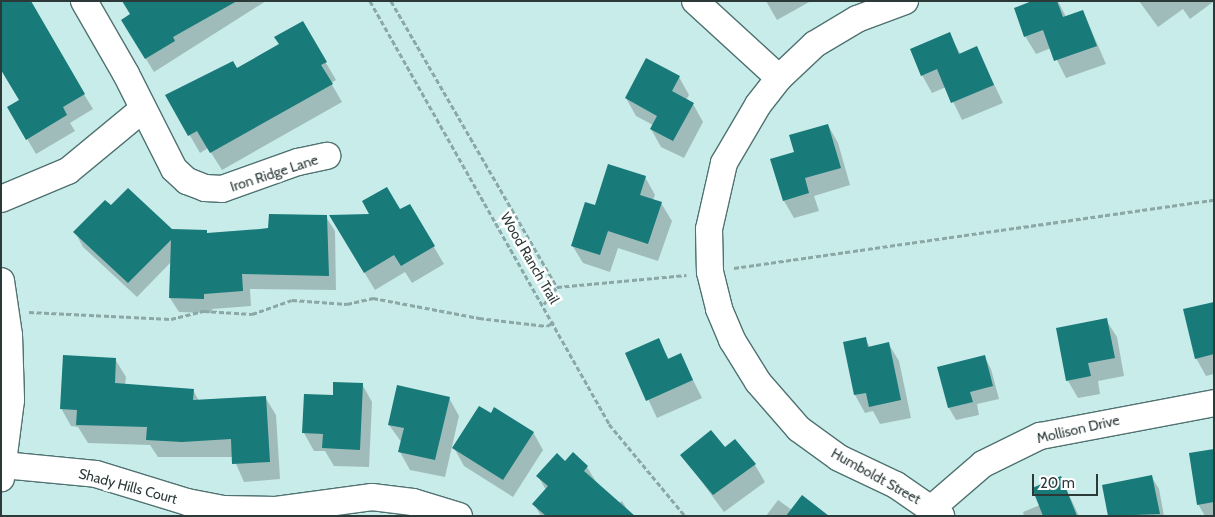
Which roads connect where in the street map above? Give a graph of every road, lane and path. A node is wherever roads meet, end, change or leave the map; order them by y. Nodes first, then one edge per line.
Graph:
1 (84, 1) edge
2 (370, 1) edge
3 (391, 1) edge
4 (695, 1) edge
5 (905, 1) edge
6 (779, 78) junction
7 (143, 109) junction
8 (327, 156) dead end
9 (1, 199) edge
10 (1214, 200) edge
11 (710, 272) junction
12 (1, 281) edge
13 (557, 287) junction
14 (544, 304) junction
15 (6, 315) junction
16 (554, 322) junction
17 (1214, 403) edge
18 (2, 472) edge
19 (937, 512) edge
20 (459, 516) edge
21 (685, 516) edge

1 - 7 street, Iron Ridge Lane
2 - 14 path, Wood Ranch Trail
3 - 13 path
4 - 6 street
5 - 6 street, Humboldt Street
6 - 11 street, Humboldt Street
7 - 8 street, Iron Ridge Lane
7 - 9 street
10 - 11 path
11 - 13 path
11 - 19 street, Humboldt Street
12 - 15 street
13 - 14 path
14 - 16 path, Wood Ranch Trail
15 - 16 path
15 - 18 street
16 - 21 path, Wood Ranch Trail
17 - 19 street, Mollison Drive
18 - 20 street, Shady Hills Court

